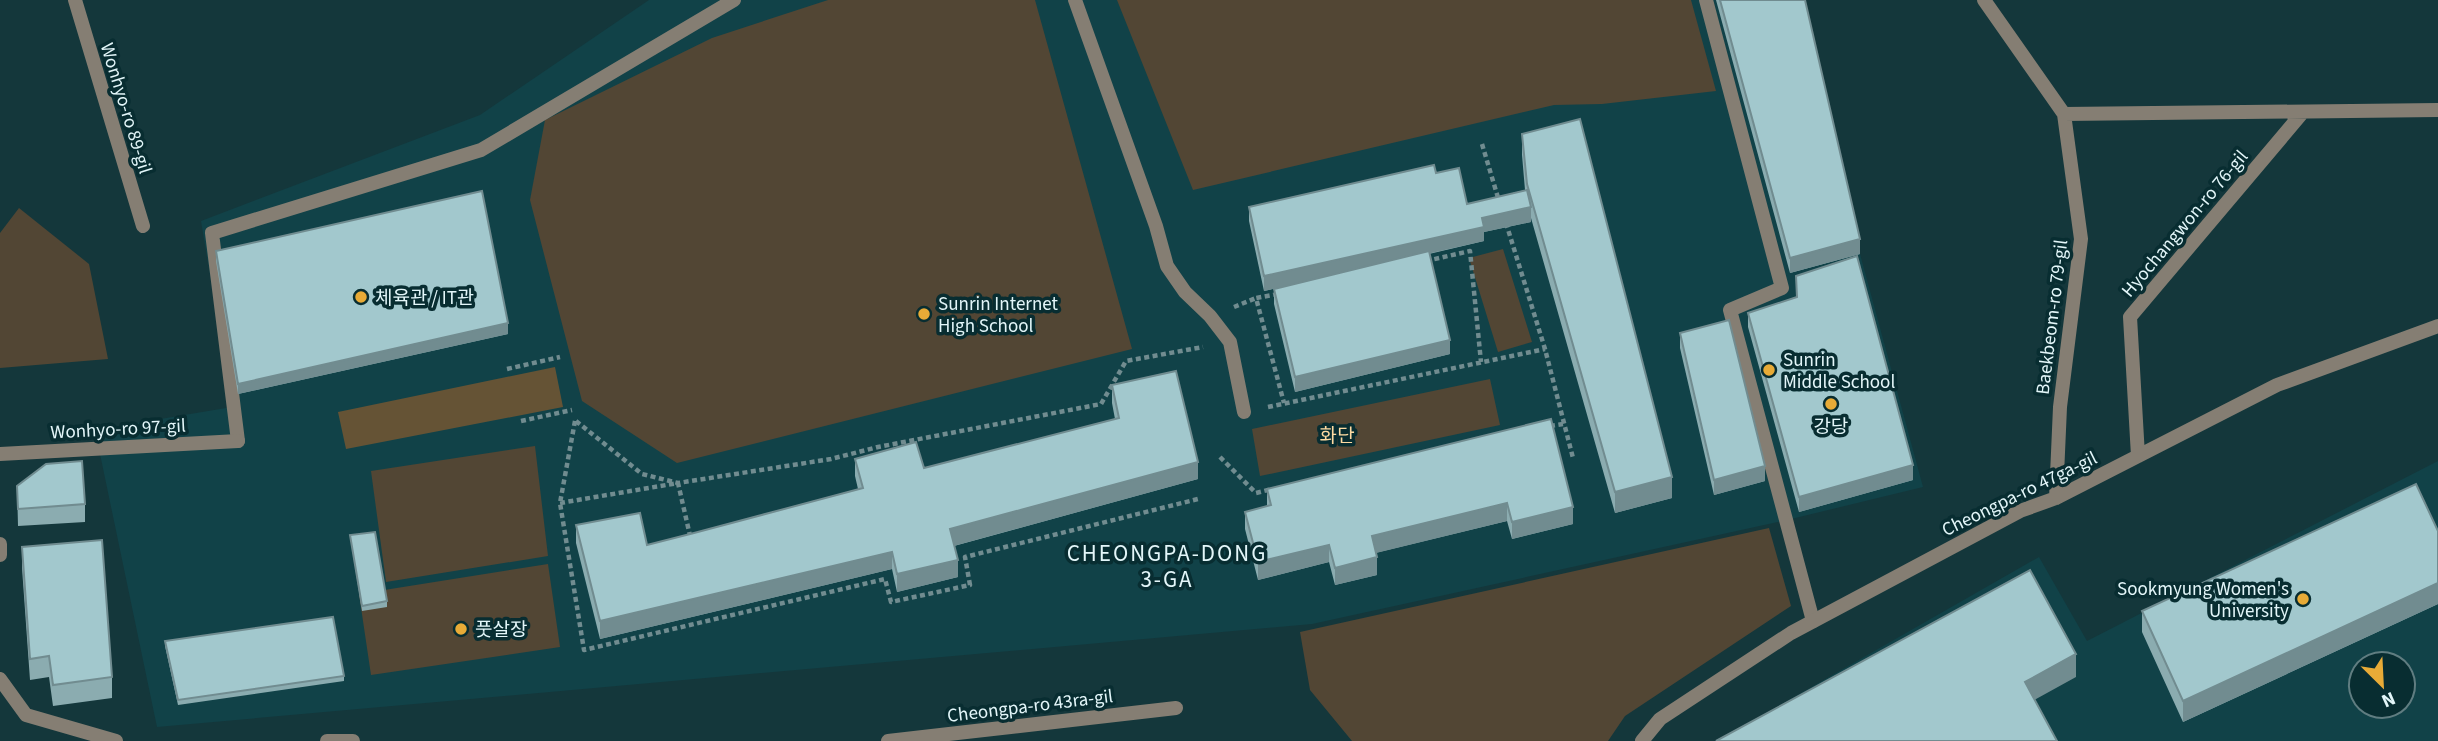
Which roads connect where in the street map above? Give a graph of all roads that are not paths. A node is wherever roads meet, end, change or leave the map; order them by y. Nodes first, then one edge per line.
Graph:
1 (75, 0) edge
2 (734, 0) edge
3 (1075, 0) edge
4 (1706, 0) edge
5 (1984, 0) edge
6 (2438, 110) edge
7 (2303, 112) junction
8 (2064, 114) junction
9 (143, 226) dead end
10 (2438, 326) edge
11 (1244, 412) road end
12 (0, 454) edge
13 (2138, 456) junction
14 (2056, 498) junction
15 (0, 546) edge
16 (0, 555) edge
17 (1813, 621) junction
18 (0, 679) edge
19 (1176, 708) dead end
20 (995, 735) edge
21 (116, 741) edge
22 (327, 741) edge
23 (353, 741) edge
24 (888, 741) edge
25 (1642, 741) edge

1 - 9 street, Wonhyo-ro 89-gil
2 - 12 street, Wonhyo-ro 97-gil
3 - 11 street
4 - 17 street
5 - 8 street, Baekbeom-ro 79-gil
6 - 7 street
7 - 8 street
7 - 13 street, Hyochangwon-ro 76-gil
8 - 14 street, Baekbeom-ro 79-gil
10 - 13 street, Cheongpa-ro 47ga-gil
13 - 14 street, Cheongpa-ro 47ga-gil
14 - 17 street, Cheongpa-ro 47ga-gil
15 - 16 street
17 - 25 street, Cheongpa-ro 47ga-gil
18 - 21 street
19 - 20 street, Cheongpa-ro 43ra-gil
20 - 24 street, Cheongpa-ro 43ra-gil
22 - 23 street

